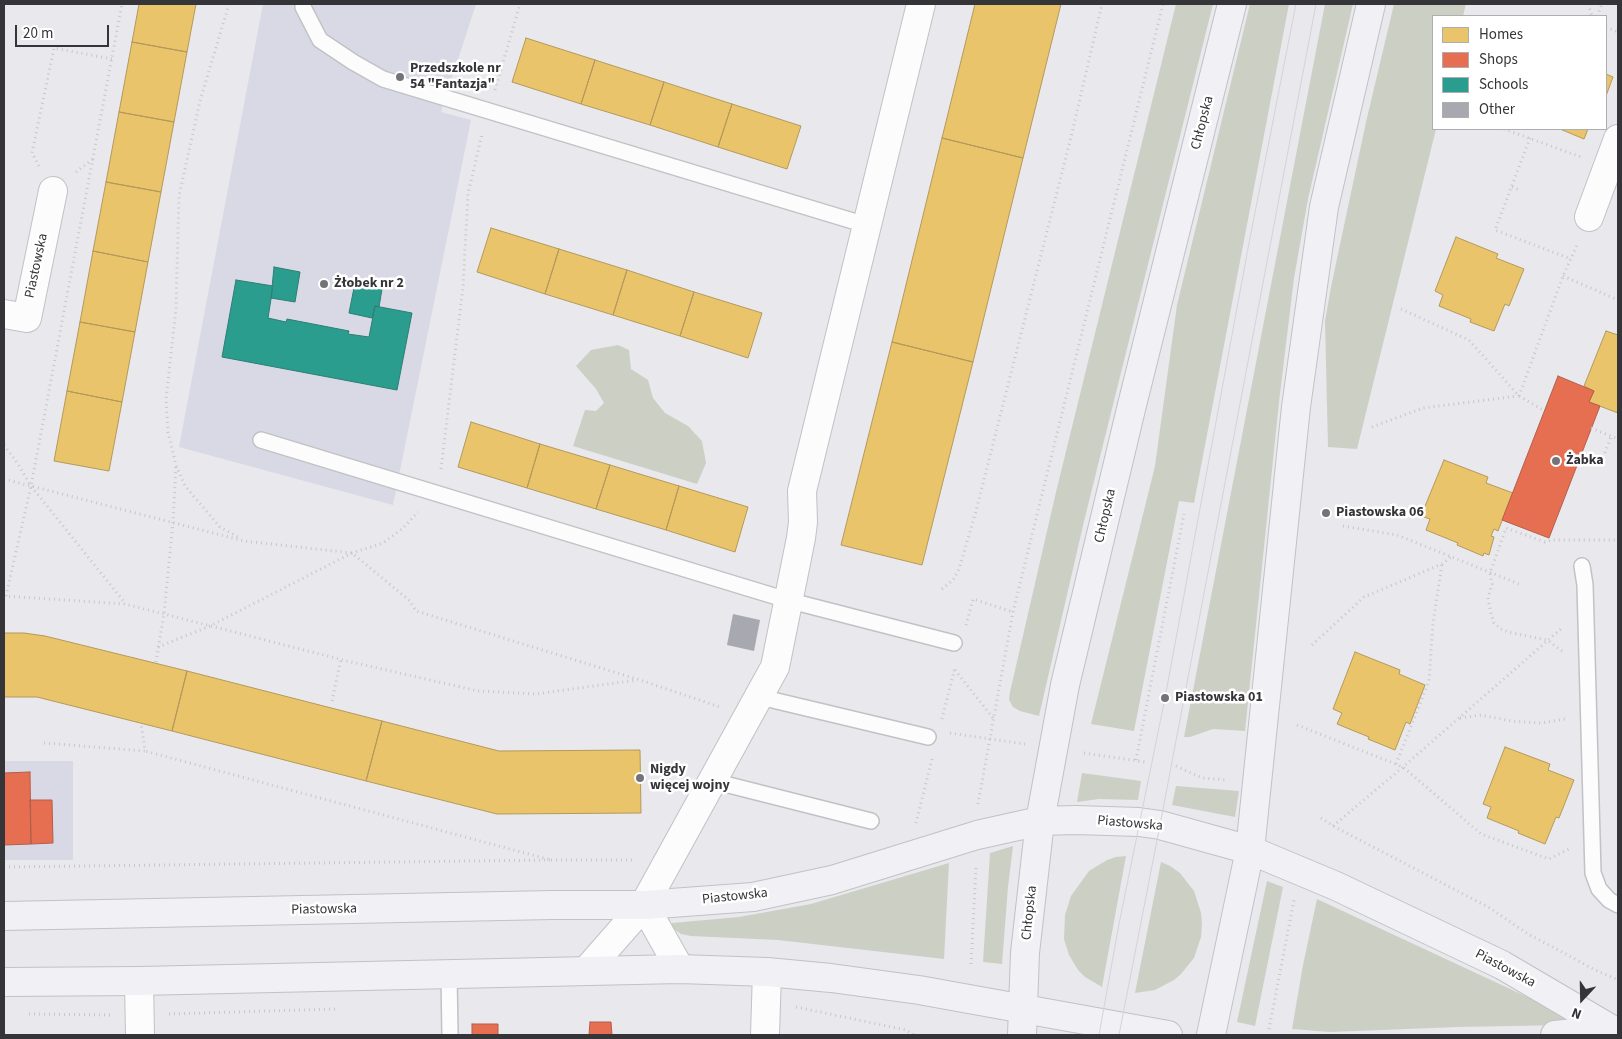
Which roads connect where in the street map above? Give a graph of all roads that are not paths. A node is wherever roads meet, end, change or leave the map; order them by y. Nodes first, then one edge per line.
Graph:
1 (921, 4) edge
2 (1232, 4) edge
3 (1371, 4) edge
4 (304, 7) dead end
5 (1614, 151) edge
6 (52, 191) road end
7 (1589, 217) road end
8 (866, 225) junction
9 (4, 314) edge
10 (261, 440) dead end
11 (1582, 566) dead end
12 (787, 600) junction
13 (954, 643) dead end
14 (760, 696) junction
15 (928, 737) dead end
16 (713, 781) junction
17 (871, 821) dead end
18 (1040, 821) junction
19 (1250, 850) junction
20 (644, 905) junction
21 (1618, 905) edge
22 (4, 916) edge
23 (680, 969) junction
24 (588, 970) junction
25 (767, 972) junction
26 (449, 974) junction
27 (139, 981) junction
28 (4, 982) edge
29 (1022, 1008) junction
30 (1614, 1030) edge
31 (140, 1035) edge
32 (450, 1035) edge
33 (765, 1035) edge
34 (1022, 1035) edge
35 (1168, 1035) edge
36 (1211, 1035) edge
37 (1555, 1035) edge

1 - 8 street
2 - 18 street, Chłopska
3 - 19 street
4 - 8 lane
5 - 7 street
6 - 9 street, Piastowska
8 - 12 street
10 - 12 lane
11 - 21 lane
12 - 13 lane
12 - 14 street
14 - 15 lane
14 - 16 street
16 - 17 lane
16 - 20 street
18 - 19 street, Piastowska
18 - 20 street, Piastowska
18 - 29 street, Chłopska
19 - 30 street, Piastowska
19 - 36 street
20 - 22 street, Piastowska
20 - 23 street
20 - 24 street
23 - 24 street
23 - 25 street
24 - 26 street
25 - 29 street
25 - 33 street
26 - 27 street
26 - 32 lane
27 - 28 street
27 - 31 street
29 - 34 street, Chłopska
29 - 35 street
30 - 37 street, Piastowska

